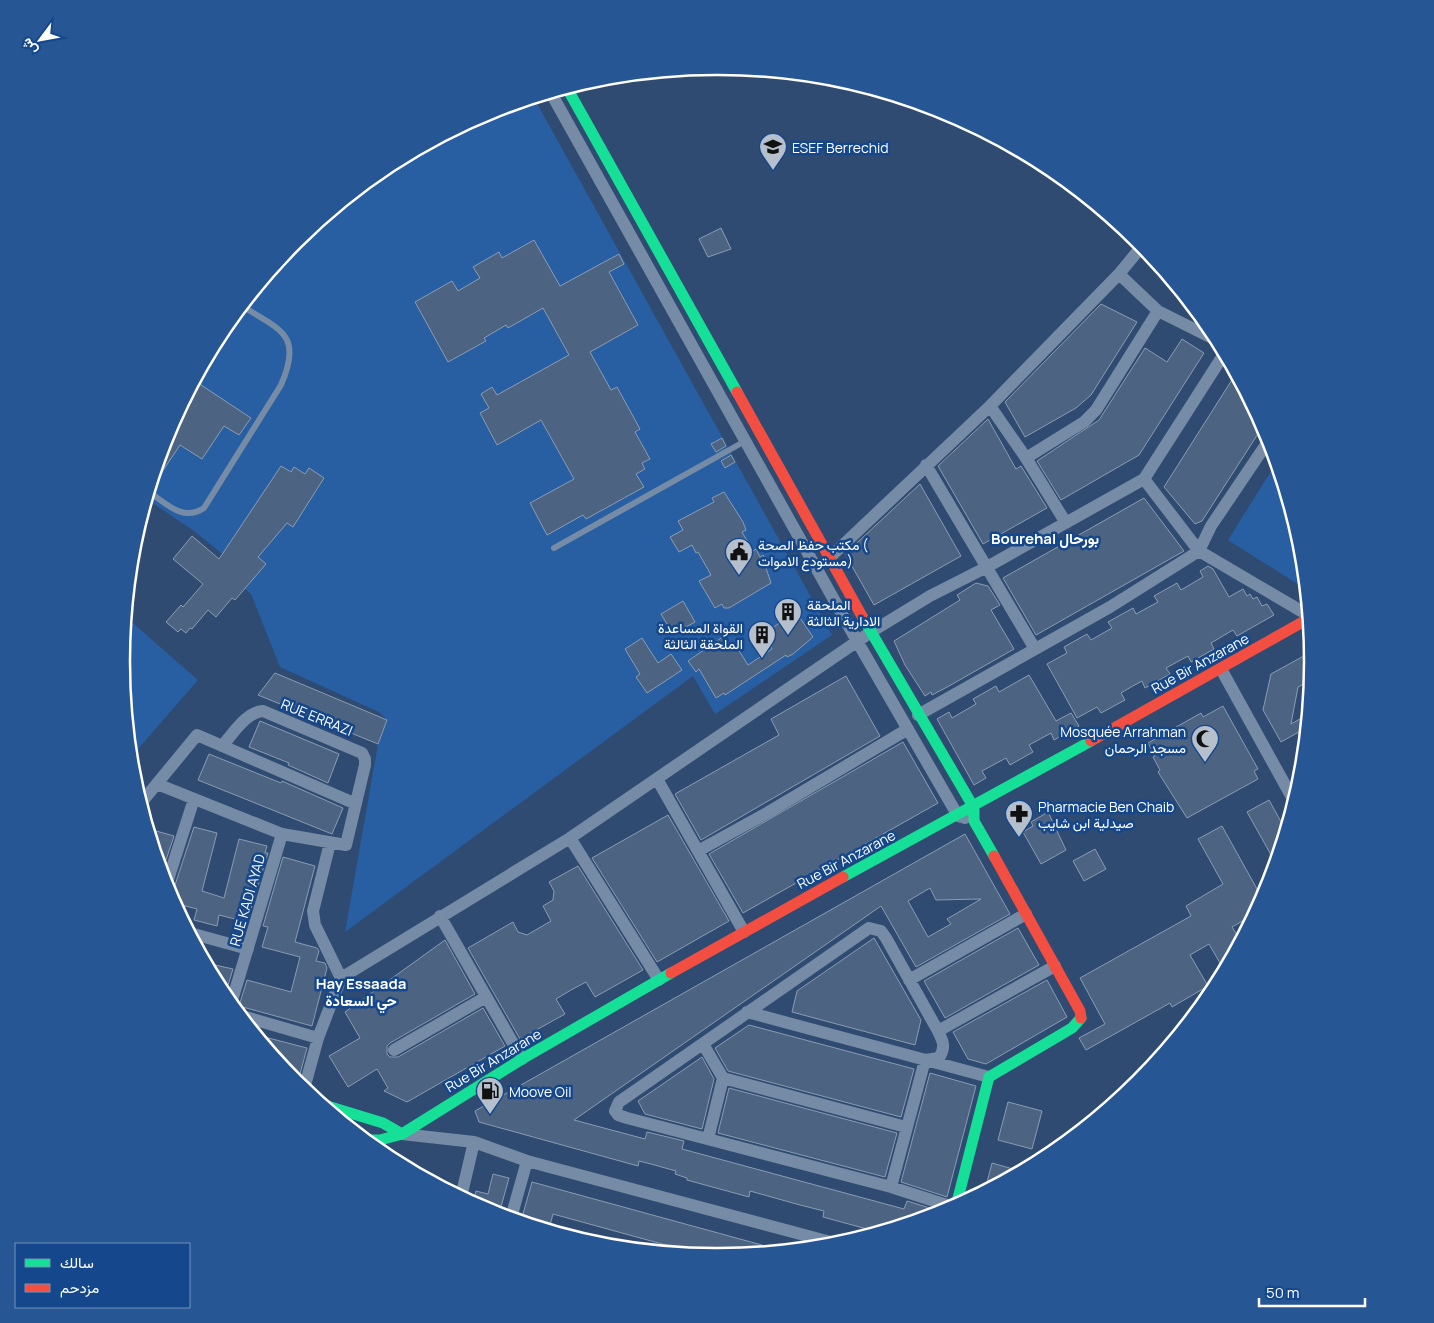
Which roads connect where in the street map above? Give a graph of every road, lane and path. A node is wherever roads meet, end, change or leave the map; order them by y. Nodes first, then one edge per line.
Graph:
1 (570, 94) edge
2 (555, 98) edge
3 (1137, 252) edge
4 (1119, 274) junction
5 (686, 300) junction
6 (672, 308) junction
7 (248, 310) edge
8 (1158, 311) junction
9 (1203, 334) edge
10 (1220, 360) edge
11 (990, 406) junction
12 (760, 433) junction
13 (746, 441) junction
14 (1263, 449) edge
15 (1026, 458) junction
16 (926, 465) junction
17 (1144, 479) junction
18 (155, 496) edge
19 (1066, 523) junction
20 (554, 548) dead end
21 (1199, 551) junction
22 (830, 557) junction
23 (987, 567) junction
24 (817, 569) junction
25 (1301, 611) edge
26 (1302, 623) edge
27 (871, 632) junction
28 (857, 641) junction
29 (1035, 649) junction
30 (1221, 669) junction
31 (918, 715) junction
32 (908, 729) junction
33 (222, 746) junction
34 (657, 779) junction
35 (157, 784) junction
36 (1289, 791) edge
37 (146, 797) edge
38 (194, 799) junction
39 (356, 804) junction
40 (974, 814) junction
41 (958, 816) junction
42 (282, 834) junction
43 (570, 838) junction
44 (330, 843) junction
45 (698, 851) junction
46 (170, 873) edge
47 (1026, 914) junction
48 (440, 916) junction
49 (744, 932) junction
50 (199, 935) edge
51 (248, 949) junction
52 (1055, 966) junction
53 (341, 978) junction
54 (659, 980) junction
55 (909, 980) junction
56 (235, 995) edge
57 (486, 996) junction
58 (747, 1012) junction
59 (252, 1019) edge
60 (938, 1031) junction
61 (318, 1038) junction
62 (703, 1044) junction
63 (394, 1050) dead end
64 (522, 1059) junction
65 (925, 1060) junction
66 (989, 1077) junction
67 (723, 1078) junction
68 (306, 1080) edge
69 (339, 1110) edge
70 (906, 1127) junction
71 (402, 1134) junction
72 (708, 1139) junction
73 (378, 1140) edge
74 (474, 1142) junction
75 (527, 1161) junction
76 (891, 1187) junction
77 (463, 1190) edge
78 (957, 1196) edge
79 (942, 1202) edge
80 (513, 1211) edge
81 (819, 1239) edge

1 - 5 street
2 - 6 street
3 - 4 street
4 - 8 street
4 - 11 street
5 - 6 street
5 - 12 street
6 - 13 street
7 - 18 lane
8 - 9 street
8 - 15 street
10 - 17 street
11 - 15 street
11 - 16 street
12 - 13 lane
12 - 22 street
13 - 20 lane
13 - 24 street
14 - 21 street
15 - 19 street
16 - 22 street
16 - 23 street
17 - 19 street
17 - 21 street
19 - 23 street
21 - 25 street
21 - 29 street
22 - 24 street
22 - 27 street
23 - 27 street
23 - 29 street
24 - 28 street
26 - 30 street, Rue Bir Anzarane
27 - 28 street
27 - 31 street
28 - 32 street
28 - 34 street
29 - 31 street
30 - 36 street
30 - 40 street, Rue Bir Anzarane
31 - 40 street
32 - 41 street
32 - 45 street
33 - 35 street
33 - 39 street
33 - 39 street, RUE ERRAZI
34 - 43 street
34 - 45 street
35 - 37 street
35 - 38 street
38 - 42 street
38 - 46 street
39 - 44 street
40 - 41 street
40 - 47 street
41 - 49 street, Rue Bir Anzarane
42 - 44 street
42 - 51 street, RUE KADI AYAD
43 - 48 street
43 - 54 street
44 - 53 street
45 - 49 street
47 - 52 street
47 - 55 street
48 - 53 street
48 - 57 street
49 - 54 street, Rue Bir Anzarane
50 - 51 street
51 - 56 street, RUE KADI AYAD
52 - 60 street
52 - 66 street
53 - 61 street
54 - 64 street, Rue Bir Anzarane
55 - 58 street
55 - 60 street
57 - 63 street
57 - 64 street
58 - 62 street
58 - 65 street
59 - 61 street
60 - 65 street
61 - 68 street
62 - 67 street
62 - 72 street
64 - 71 street, Rue Bir Anzarane
65 - 66 street
65 - 70 street
66 - 78 street
67 - 70 street
67 - 72 street
69 - 71 street
70 - 76 street
71 - 73 street, Rue Bir Anzarane
71 - 74 street
72 - 76 street
74 - 75 street
74 - 77 street
75 - 80 street
75 - 81 street
76 - 79 street

